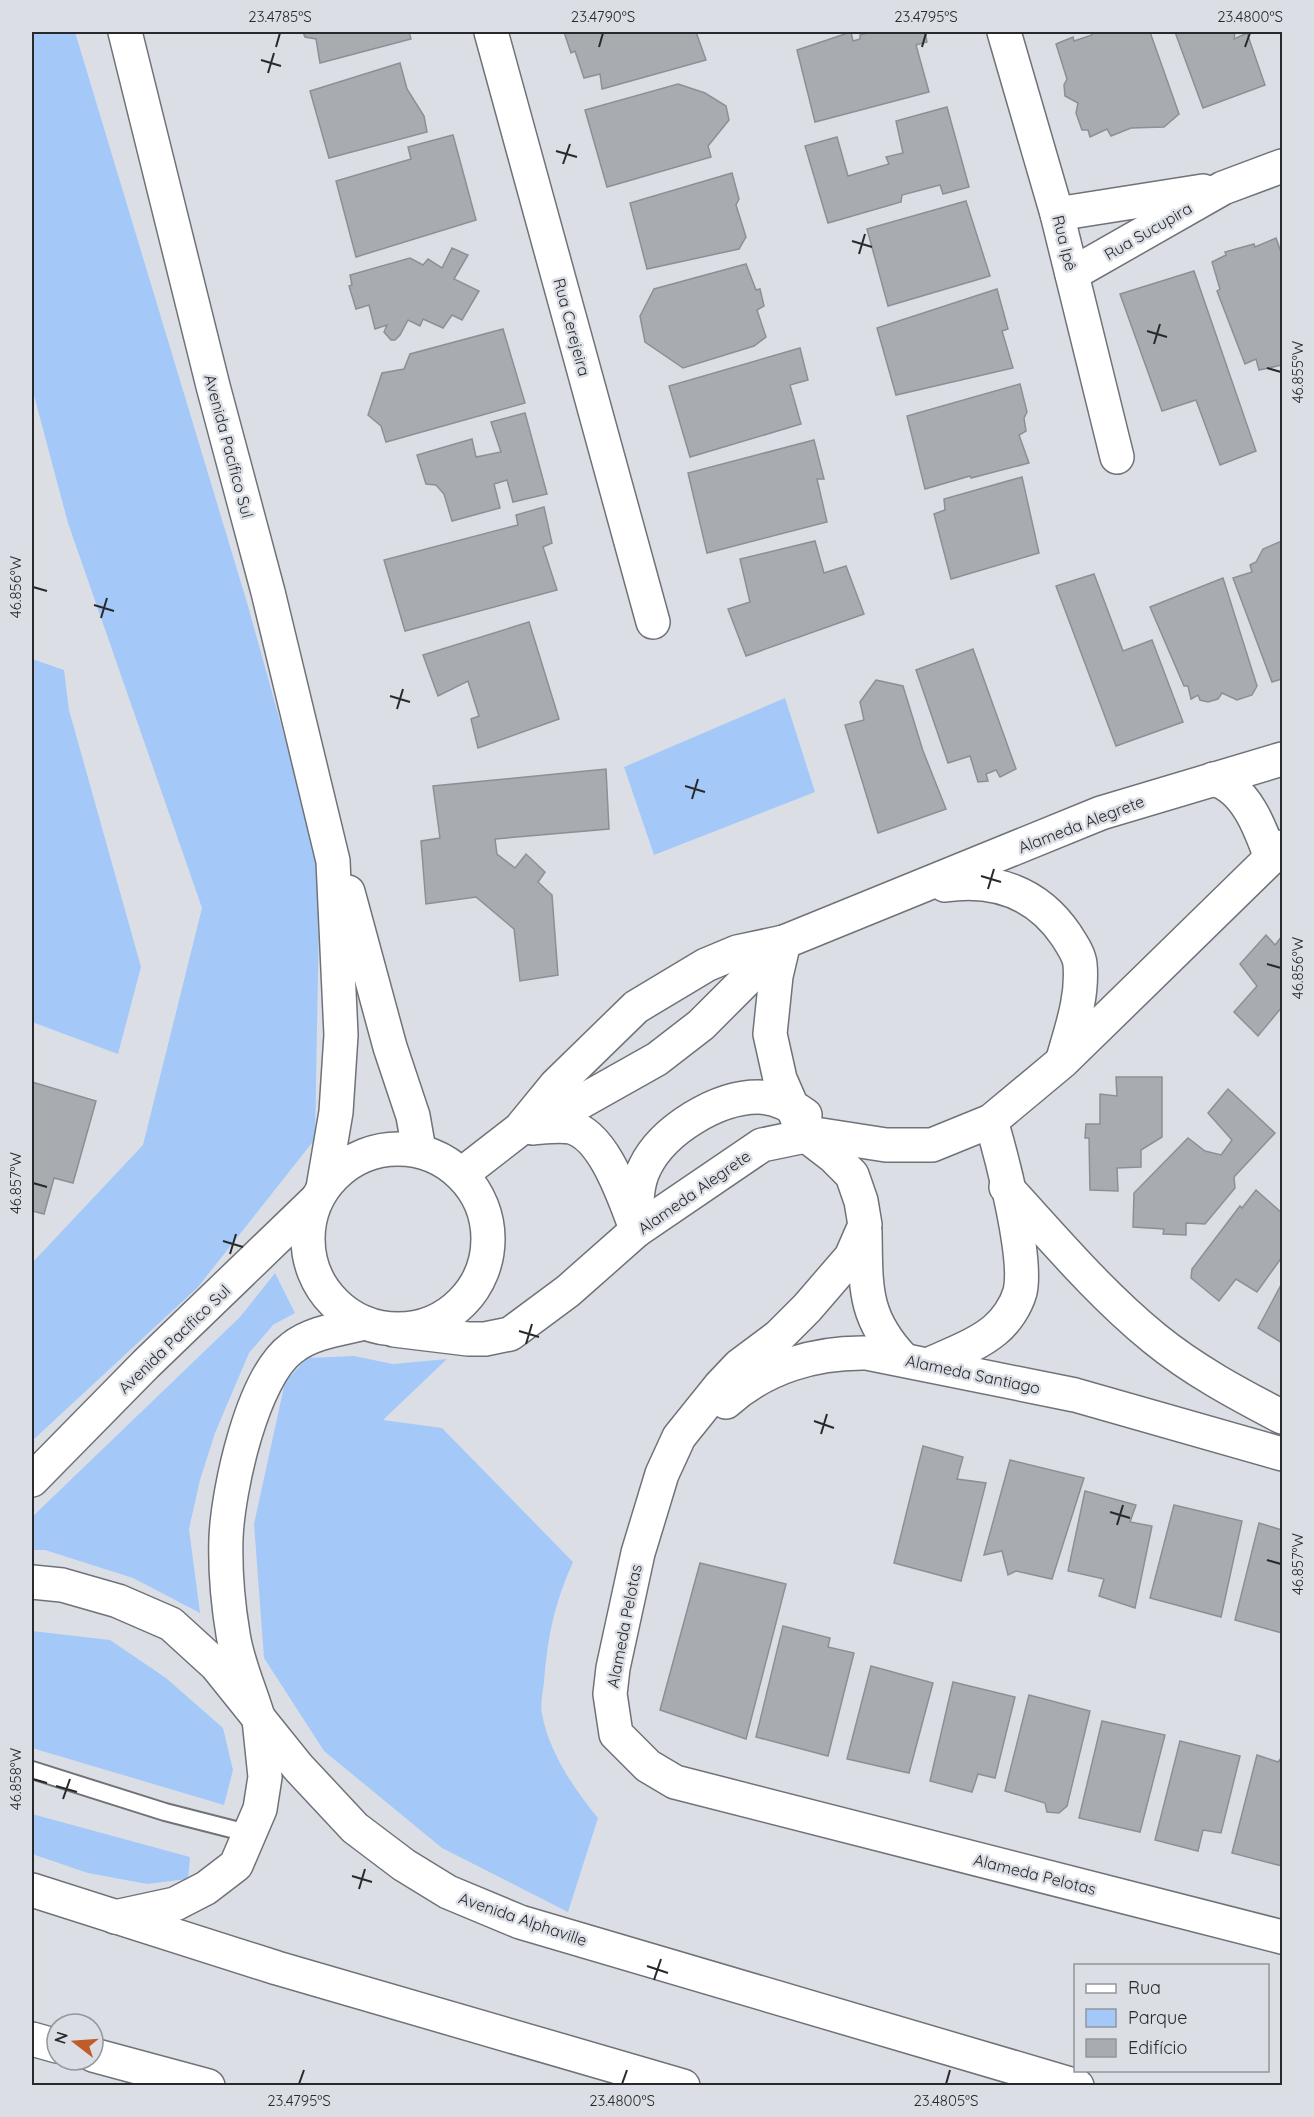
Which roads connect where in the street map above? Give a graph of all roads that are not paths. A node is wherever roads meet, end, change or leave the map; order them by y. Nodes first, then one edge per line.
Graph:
1 (125, 32) edge
2 (491, 32) edge
3 (1004, 32) edge
4 (1282, 165) edge
5 (1223, 188) junction
6 (1057, 214) junction
7 (1072, 274) junction
8 (1117, 457) dead end
9 (653, 622) dead end
10 (1282, 759) edge
11 (1213, 779) junction
12 (1277, 852) edge
13 (333, 861) junction
14 (917, 889) junction
15 (784, 942) junction
16 (1063, 1060) junction
17 (790, 1105) junction
18 (991, 1121) junction
19 (520, 1129) junction
20 (818, 1135) junction
21 (419, 1150) junction
22 (462, 1174) junction
23 (1006, 1187) junction
24 (320, 1193) junction
25 (865, 1225) junction
26 (637, 1230) junction
27 (379, 1327) junction
28 (917, 1362) junction
29 (1282, 1417) edge
30 (679, 1437) junction
31 (1282, 1454) edge
32 (32, 1480) edge
33 (32, 1582) edge
34 (259, 1719) junction
35 (32, 1770) edge
36 (250, 1834) junction
37 (32, 1890) edge
38 (112, 1917) junction
39 (1282, 1937) edge
40 (105, 2063) edge
41 (124, 2076) edge
42 (208, 2085) edge
43 (683, 2085) edge
44 (1077, 2085) edge

1 - 13 street, Avenida Pacífico Sul
2 - 9 street, Rua Cerejeira
3 - 6 street, Rua Ipê
4 - 5 street, Rua Sucupira
5 - 6 street, Rua Sucupira
5 - 7 street, Rua Sucupira
6 - 7 street, Rua Ipê
7 - 8 street, Rua Ipê
10 - 11 street, Alameda Alegrete
11 - 12 street
11 - 14 street, Alameda Alegrete
12 - 16 street, Alameda Alegrete
13 - 21 street, Avenida Pacífico Sul
13 - 24 street, Avenida Pacífico Sul
14 - 15 street, Alameda Alegrete
14 - 16 street, Alameda Alegrete
15 - 17 street
15 - 19 street
15 - 19 street, Alameda Alegrete
16 - 18 street, Alameda Alegrete
17 - 20 street
17 - 26 street
18 - 20 street, Alameda Alegrete
18 - 23 street
19 - 22 street, Alameda Alegrete
19 - 26 street
20 - 25 street
20 - 26 street, Alameda Alegrete
21 - 22 street
21 - 24 street
22 - 27 street
23 - 28 street
23 - 29 street
24 - 27 street
24 - 32 street, Avenida Pacífico Sul
25 - 28 street
25 - 30 street, Alameda Pelotas
26 - 27 street, Alameda Alegrete
27 - 34 street
28 - 30 street, Alameda Santiago
28 - 31 street, Alameda Santiago
30 - 39 street, Alameda Pelotas
33 - 34 street, Avenida Alphaville
34 - 36 street
34 - 44 street, Avenida Alphaville
35 - 36 lane
36 - 38 street
37 - 38 street
38 - 43 street
40 - 41 street
41 - 42 street

